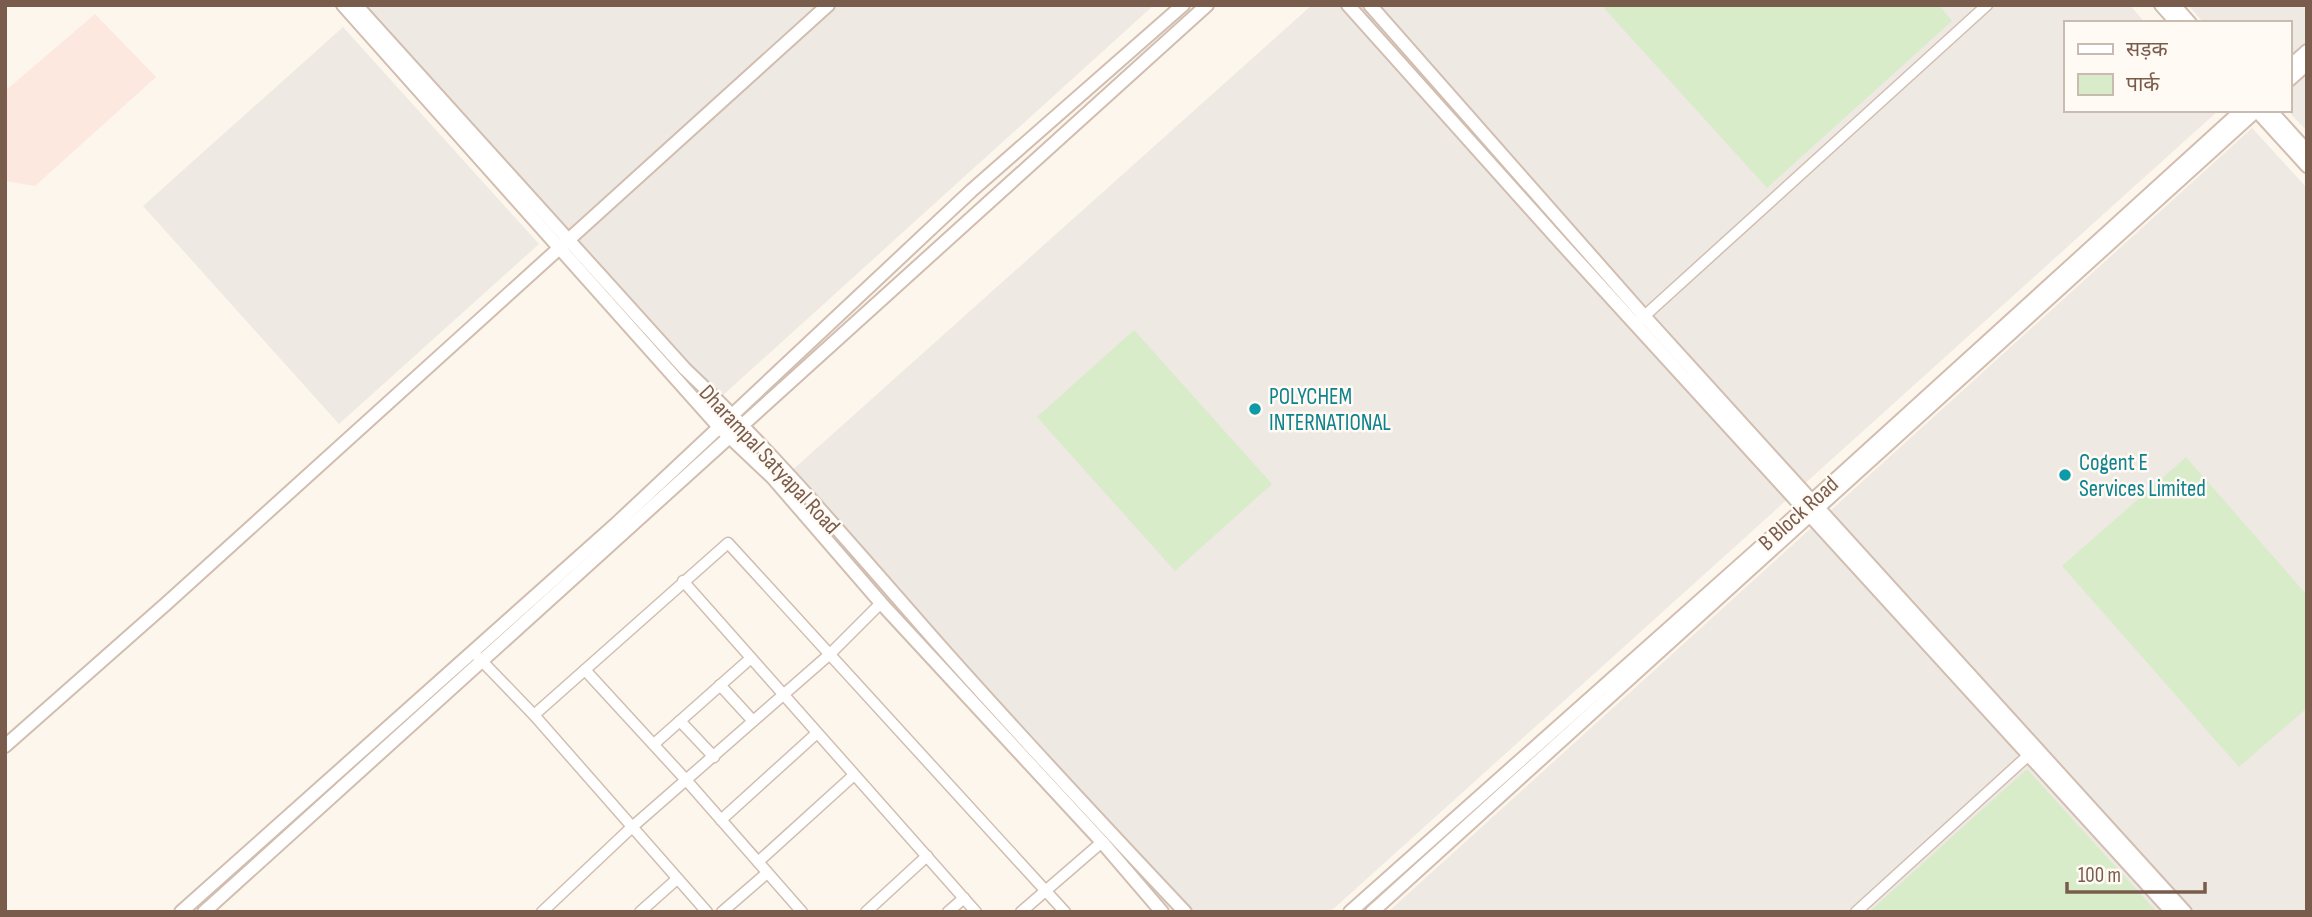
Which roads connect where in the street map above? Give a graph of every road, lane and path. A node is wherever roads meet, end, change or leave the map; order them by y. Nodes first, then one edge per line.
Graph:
1 (343, 5) edge
2 (356, 5) edge
3 (828, 5) edge
4 (1183, 5) edge
5 (1208, 5) edge
6 (1348, 5) edge
7 (1370, 5) edge
8 (1987, 5) edge
9 (2161, 5) edge
10 (2174, 5) edge
11 (2175, 21) edge
12 (2188, 21) edge
13 (2307, 51) edge
14 (2307, 64) edge
15 (2291, 65) edge
16 (2291, 78) edge
17 (2240, 112) edge
18 (2254, 112) edge
19 (2258, 112) edge
20 (2272, 112) edge
21 (2307, 151) edge
22 (2307, 166) edge
23 (565, 244) junction
24 (1640, 320) junction
25 (733, 414) junction
26 (742, 425) junction
27 (719, 427) junction
28 (730, 437) junction
29 (1812, 508) junction
30 (683, 581) junction
31 (881, 603) junction
32 (473, 652) junction
33 (830, 654) junction
34 (751, 658) junction
35 (482, 662) junction
36 (585, 670) junction
37 (720, 685) junction
38 (783, 694) junction
39 (534, 715) junction
40 (680, 721) junction
41 (753, 721) junction
42 (817, 733) junction
43 (653, 744) junction
44 (5, 746) edge
45 (2033, 752) junction
46 (714, 757) junction
47 (854, 775) junction
48 (687, 781) junction
49 (721, 820) junction
50 (631, 828) junction
51 (1102, 842) junction
52 (927, 856) junction
53 (758, 862) junction
54 (767, 873) junction
55 (677, 879) junction
56 (1045, 890) junction
57 (964, 898) junction
58 (181, 912) edge
59 (204, 912) edge
60 (542, 912) edge
61 (640, 912) edge
62 (707, 912) edge
63 (722, 912) edge
64 (802, 912) edge
65 (866, 912) edge
66 (948, 912) edge
67 (976, 912) edge
68 (1021, 912) edge
69 (1065, 912) edge
70 (1162, 912) edge
71 (1185, 912) edge
72 (1350, 912) edge
73 (1372, 912) edge
74 (1856, 912) edge
75 (2172, 912) edge
76 (2185, 912) edge

1 - 23 street, Dharampal Satyapal Road
2 - 23 street, Dharampal Satyapal Road
3 - 23 street
4 - 25 street
5 - 26 street
6 - 24 street
7 - 24 street
8 - 24 street
9 - 11 street
10 - 12 street
13 - 15 street
14 - 16 street
17 - 29 street, B Block Road
18 - 29 street, B Block Road
19 - 22 street
20 - 21 street
23 - 25 street, Dharampal Satyapal Road
23 - 27 street, Dharampal Satyapal Road
23 - 44 street
24 - 29 street
25 - 26 street, Dharampal Satyapal Road
25 - 27 street
26 - 28 street
26 - 71 street, Dharampal Satyapal Road
27 - 28 street, Dharampal Satyapal Road
27 - 32 street
28 - 31 street, Dharampal Satyapal Road
28 - 35 street
29 - 45 street
29 - 72 street, B Block Road
29 - 73 street, B Block Road
30 - 33 street
30 - 34 street
30 - 36 street
31 - 33 street
31 - 51 street, Dharampal Satyapal Road
32 - 35 street
32 - 58 street
33 - 38 street
33 - 56 street
34 - 37 street
34 - 38 street
35 - 39 street
35 - 59 street
36 - 39 street
36 - 43 street
37 - 40 street
37 - 41 street
38 - 41 street
38 - 42 street
39 - 50 street
40 - 43 street
40 - 46 street
41 - 46 street
42 - 47 street
42 - 49 street
43 - 48 street
45 - 74 street
45 - 75 street
45 - 76 street
46 - 48 street
47 - 52 street
47 - 53 street
48 - 49 street
48 - 50 street
49 - 53 street
50 - 55 street
50 - 60 street
51 - 56 street
51 - 70 street, Dharampal Satyapal Road
52 - 57 street
52 - 65 street
53 - 54 street
54 - 63 street
54 - 64 street
55 - 61 street
55 - 62 street
56 - 68 street
56 - 69 street
57 - 66 street
57 - 67 street

